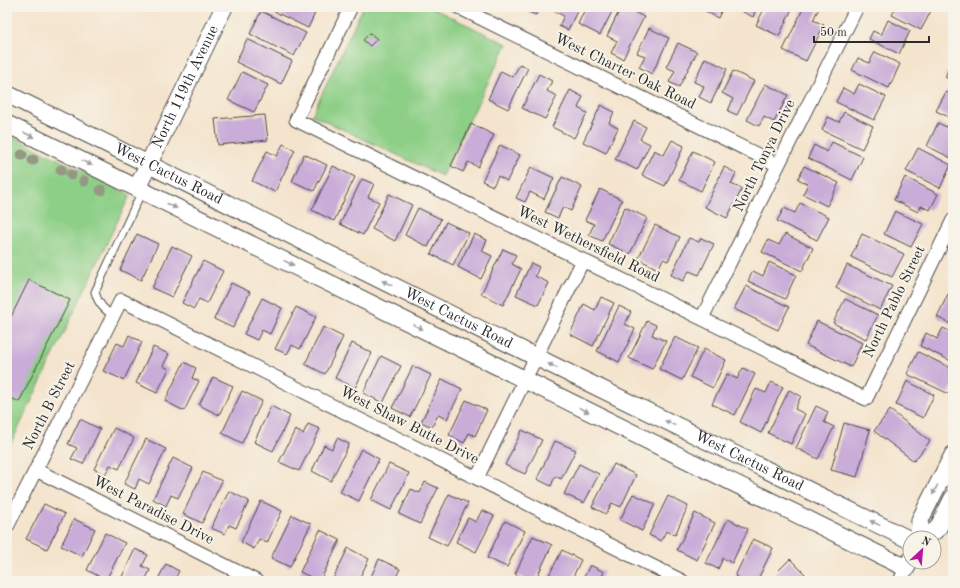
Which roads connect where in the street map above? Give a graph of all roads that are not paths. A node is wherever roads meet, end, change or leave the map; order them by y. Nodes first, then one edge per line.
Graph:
1 (224, 7) edge
2 (351, 7) edge
3 (458, 7) edge
4 (857, 7) edge
5 (7, 94) edge
6 (7, 124) edge
7 (149, 164) junction
8 (778, 166) junction
9 (140, 190) junction
10 (953, 220) edge
11 (583, 260) junction
12 (121, 300) joint
13 (113, 316) junction
14 (702, 318) junction
15 (536, 357) junction
16 (524, 380) junction
17 (866, 399) joint
18 (953, 455) edge
19 (36, 470) junction
20 (477, 478) junction
21 (953, 498) edge
22 (7, 527) edge
23 (919, 530) edge
24 (936, 530) edge
25 (902, 536) edge
26 (902, 569) edge
27 (256, 581) edge
28 (682, 581) edge

1 - 7 street, North 119th Avenue
2 - 11 street, West Wethersfield Road
3 - 8 street, West Charter Oak Road
4 - 8 street, North Tonya Drive
5 - 7 street, West Cactus Road
6 -> 9 street, West Cactus Road
7 - 9 street, North 119th Avenue
15 -> 7 street, West Cactus Road
8 - 14 street, North Tonya Drive
9 - 13 lane
9 -> 16 street, West Cactus Road
10 - 17 street, North Pablo Street
11 - 14 street, West Wethersfield Road
11 - 15 street
12 - 13 street, North B Street
12 - 20 street, West Shaw Butte Drive
13 - 19 street, North B Street
14 - 17 street, West Wethersfield Road
15 - 16 street
25 -> 15 street, West Cactus Road
16 - 20 street
16 -> 26 street, West Cactus Road
18 -> 23 street
19 - 22 street, North B Street
19 - 27 street, West Paradise Drive
20 - 28 street, West Shaw Butte Drive
21 - 24 street

